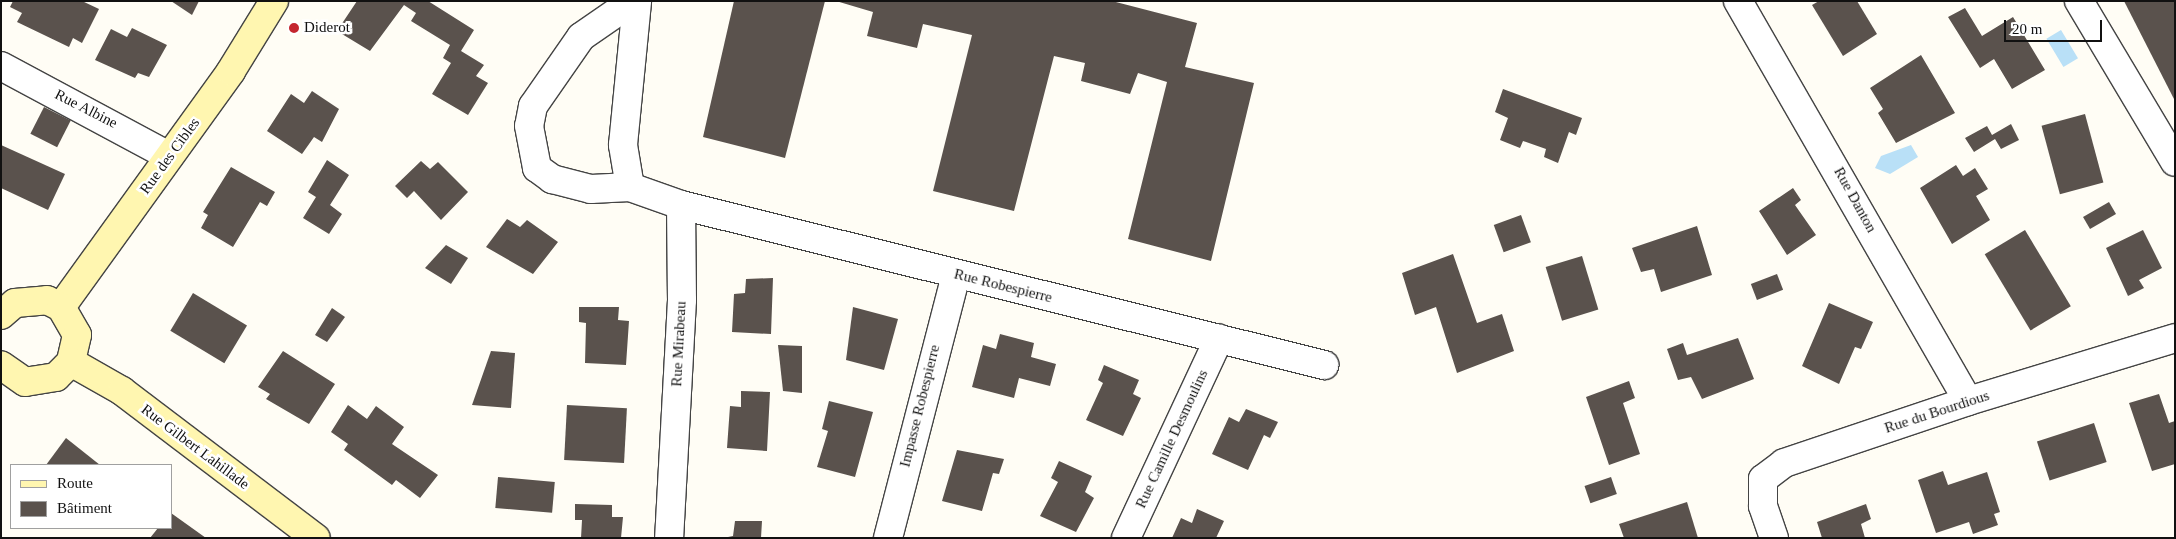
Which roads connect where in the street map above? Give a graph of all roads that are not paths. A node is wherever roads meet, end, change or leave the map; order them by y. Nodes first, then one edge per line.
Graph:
1 (274, 1) edge
2 (633, 1) edge
3 (637, 1) edge
4 (1738, 1) edge
5 (2079, 1) edge
6 (1, 66) edge
7 (169, 156) junction
8 (2175, 162) edge
9 (630, 187) junction
10 (681, 205) junction
11 (956, 275) junction
12 (61, 307) junction
13 (1, 315) edge
14 (2175, 338) edge
15 (1219, 339) junction
16 (71, 362) junction
17 (1324, 365) dead end
18 (4, 375) edge
19 (1968, 400) junction
20 (316, 538) edge
21 (669, 538) edge
22 (888, 538) edge
23 (1126, 538) edge
24 (1774, 538) edge

1 - 7 street, Rue des Cibles
2 - 9 street
3 - 9 street
4 - 19 street, Rue Danton
5 - 8 street
6 - 7 street, Rue Albine
7 - 12 street, Rue des Cibles
9 - 10 street
10 - 11 street, Rue Robespierre
10 - 21 street, Rue Mirabeau
11 - 15 street, Rue Robespierre
11 - 22 street, Impasse Robespierre
12 - 13 street
12 - 16 street
14 - 19 street, Rue du Bourdious
15 - 17 street, Rue Robespierre
15 - 23 street, Rue Camille Desmoulins
16 - 18 street
16 - 20 street, Rue Gilbert Lahillade
19 - 24 street, Rue du Bourdious

